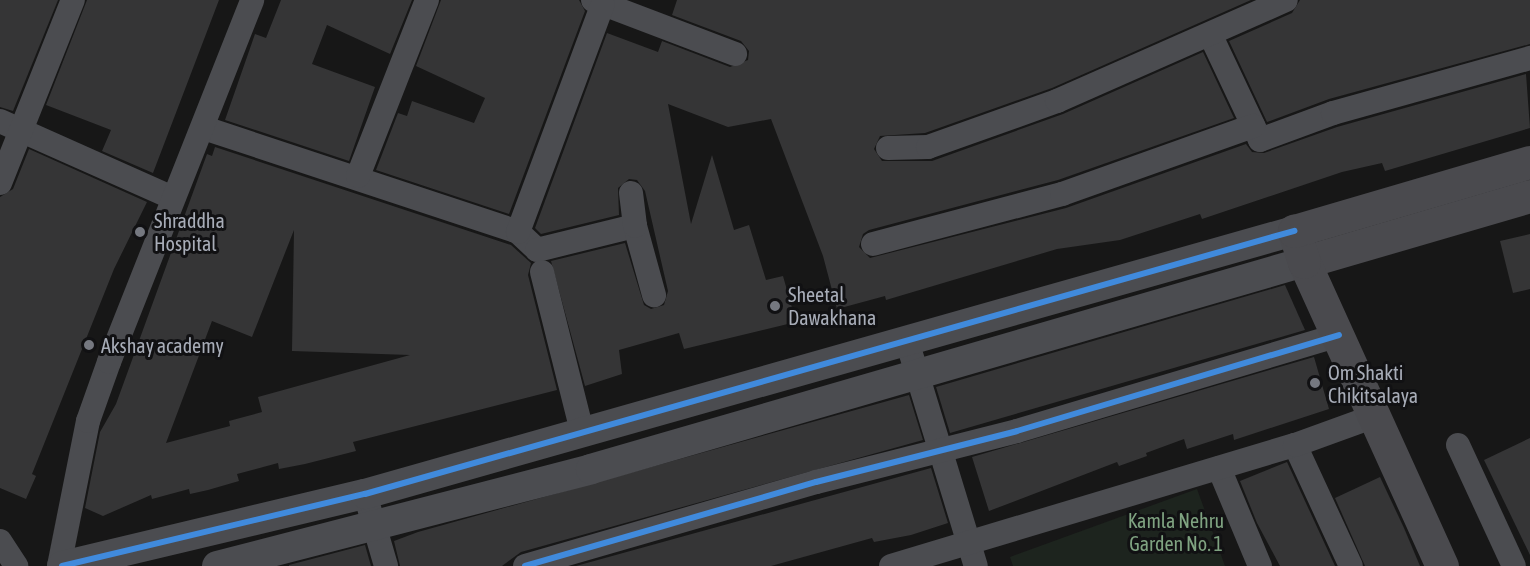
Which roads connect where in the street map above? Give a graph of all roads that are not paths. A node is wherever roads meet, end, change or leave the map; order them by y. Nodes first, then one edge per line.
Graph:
1 (74, 0) edge
2 (252, 0) edge
3 (427, 0) edge
4 (1286, 0) edge
5 (598, 2) edge
6 (1210, 34) junction
7 (735, 54) dead end
8 (1530, 58) edge
9 (0, 121) edge
10 (1253, 126) junction
11 (204, 128) junction
12 (23, 130) junction
13 (888, 148) dead end
14 (1530, 162) edge
15 (358, 176) junction
16 (0, 183) edge
17 (631, 193) dead end
18 (1530, 196) edge
19 (173, 198) junction
20 (635, 226) junction
21 (1294, 231) junction
22 (518, 232) junction
23 (873, 244) dead end
24 (1304, 262) junction
25 (542, 272) dead end
26 (654, 295) dead end
27 (1339, 335) junction
28 (907, 341) junction
29 (917, 377) junction
30 (765, 381) junction
31 (1375, 416) junction
32 (775, 417) junction
33 (582, 431) junction
34 (1295, 445) junction
35 (1458, 445) dead end
36 (941, 452) junction
37 (1219, 468) junction
38 (365, 494) junction
39 (374, 526) junction
40 (0, 541) edge
41 (973, 555) edge
42 (16, 566) edge
43 (60, 566) edge
44 (217, 566) edge
45 (386, 566) edge
46 (525, 566) edge
47 (891, 566) edge
48 (1260, 566) edge
49 (1351, 566) edge
50 (1442, 566) edge
51 (1514, 566) edge

1 - 12 street
2 - 11 street
3 - 15 street
4 - 6 street
5 - 7 street
5 - 22 street
6 - 10 street
6 - 13 street
8 - 10 street
9 - 12 street
10 - 23 street
11 - 15 street
11 - 19 street
12 - 16 street
12 - 19 street
14 - 21 main road
15 - 22 street
17 - 20 street
18 - 24 main road
19 - 43 street
20 - 22 street
20 - 26 street
21 - 24 main road
21 - 28 street
24 - 27 main road
24 - 29 street
25 - 33 street
27 - 31 main road
27 - 36 street
28 - 29 street
28 - 30 street
29 - 32 street
29 - 36 street
30 - 32 street
30 - 33 street
31 - 34 street
31 - 50 main road
32 - 39 street
33 - 38 street
34 - 37 street
34 - 49 street
35 - 51 street
36 - 41 street
36 - 46 street
37 - 41 street
37 - 48 street
38 - 39 street
38 - 43 street
39 - 44 street
39 - 45 street
40 - 42 street
41 - 47 street

